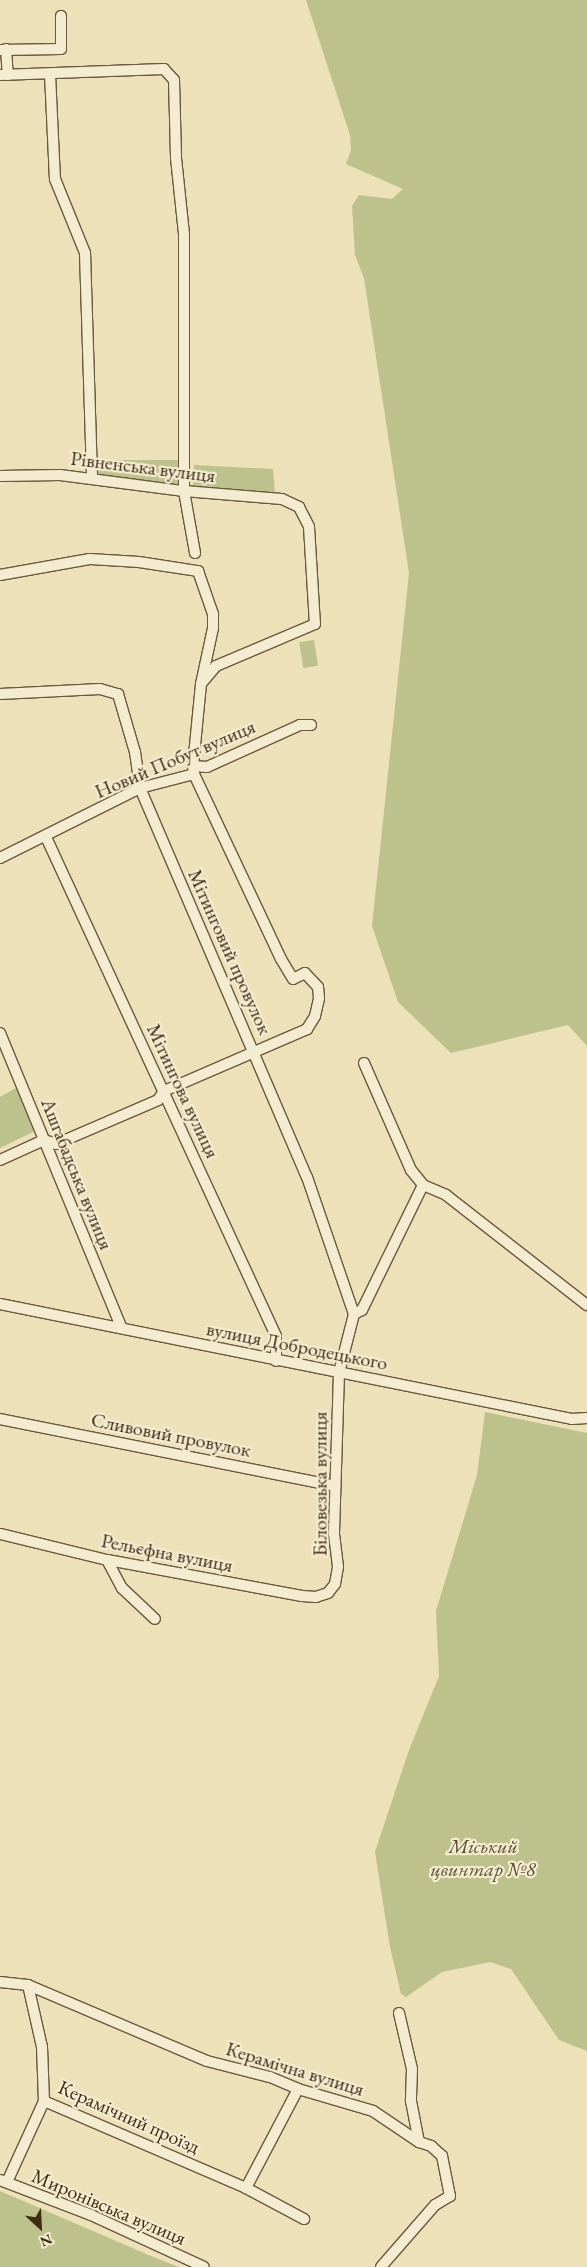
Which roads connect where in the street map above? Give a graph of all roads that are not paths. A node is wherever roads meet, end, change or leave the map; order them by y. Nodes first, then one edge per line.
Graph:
1 (61, 16) dead end
2 (3, 49) edge
3 (50, 74) junction
4 (4, 75) edge
5 (0, 476) edge
6 (92, 480) junction
7 (184, 491) junction
8 (195, 553) dead end
9 (0, 575) edge
10 (201, 684) junction
11 (0, 694) edge
12 (311, 725) dead end
13 (193, 770) junction
14 (140, 788) junction
15 (46, 837) junction
16 (0, 858) edge
17 (0, 1034) edge
18 (254, 1051) junction
19 (364, 1063) dead end
20 (164, 1091) junction
21 (44, 1140) junction
22 (0, 1160) edge
23 (423, 1185) junction
24 (0, 1304) edge
25 (587, 1305) edge
26 (354, 1314) junction
27 (121, 1327) junction
28 (276, 1361) junction
29 (339, 1373) junction
30 (587, 1418) edge
31 (0, 1419) edge
32 (335, 1486) junction
33 (0, 1534) edge
34 (107, 1560) junction
35 (328, 1592) joint
36 (155, 1618) dead end
37 (0, 1982) edge
38 (28, 1985) junction
39 (399, 2012) dead end
40 (298, 2089) junction
41 (44, 2101) junction
42 (419, 2142) junction
43 (3, 2181) edge
44 (246, 2188) junction
45 (304, 2219) dead end
46 (204, 2267) edge
47 (381, 2267) edge

1 - 2 street
2 - 4 street
3 - 4 street
3 - 6 street
3 - 7 street
5 - 6 street, Рівненська вулиця
6 - 7 street, Рівненська вулиця
7 - 8 street
7 - 10 street, Рівненська вулиця
9 - 10 street
10 - 13 street
11 - 14 street, Мітинговий провулок
12 - 13 street, Новий Побут вулиця
13 - 14 street, Новий Побут вулиця
13 - 18 street
14 - 15 street, Новий Побут вулиця
14 - 18 street, Мітинговий провулок
15 - 16 street, Новий Побут вулиця
15 - 20 street, Мітингова вулиця
17 - 21 street, Ашгабадська вулиця
18 - 20 street
18 - 26 street, Мітинговий провулок
19 - 23 street
20 - 21 street
20 - 28 street, Мітингова вулиця
21 - 22 street
21 - 27 street, Ашгабадська вулиця
23 - 25 street
23 - 26 street
24 - 27 street, вулиця Добродецького
26 - 29 street, Біловезька вулиця
27 - 28 street, вулиця Добродецького
28 - 29 street, вулиця Добродецького
29 - 30 street, вулиця Добродецького
29 - 32 street, Біловезька вулиця
31 - 32 street, Сливовий провулок
32 - 35 street, Біловезька вулиця
33 - 34 street, Рельєфна вулиця
34 - 35 street, Рельєфна вулиця
34 - 36 street
37 - 38 street, Керамічна вулиця
38 - 40 street, Керамічна вулиця
38 - 41 street, Керамічний проїзд
39 - 42 street
40 - 42 street, Керамічна вулиця
40 - 44 street
41 - 43 street
41 - 44 street, Керамічний проїзд
42 - 47 street, Керамічна вулиця
43 - 46 street, Миронівська вулиця
44 - 45 street, Керамічний проїзд

